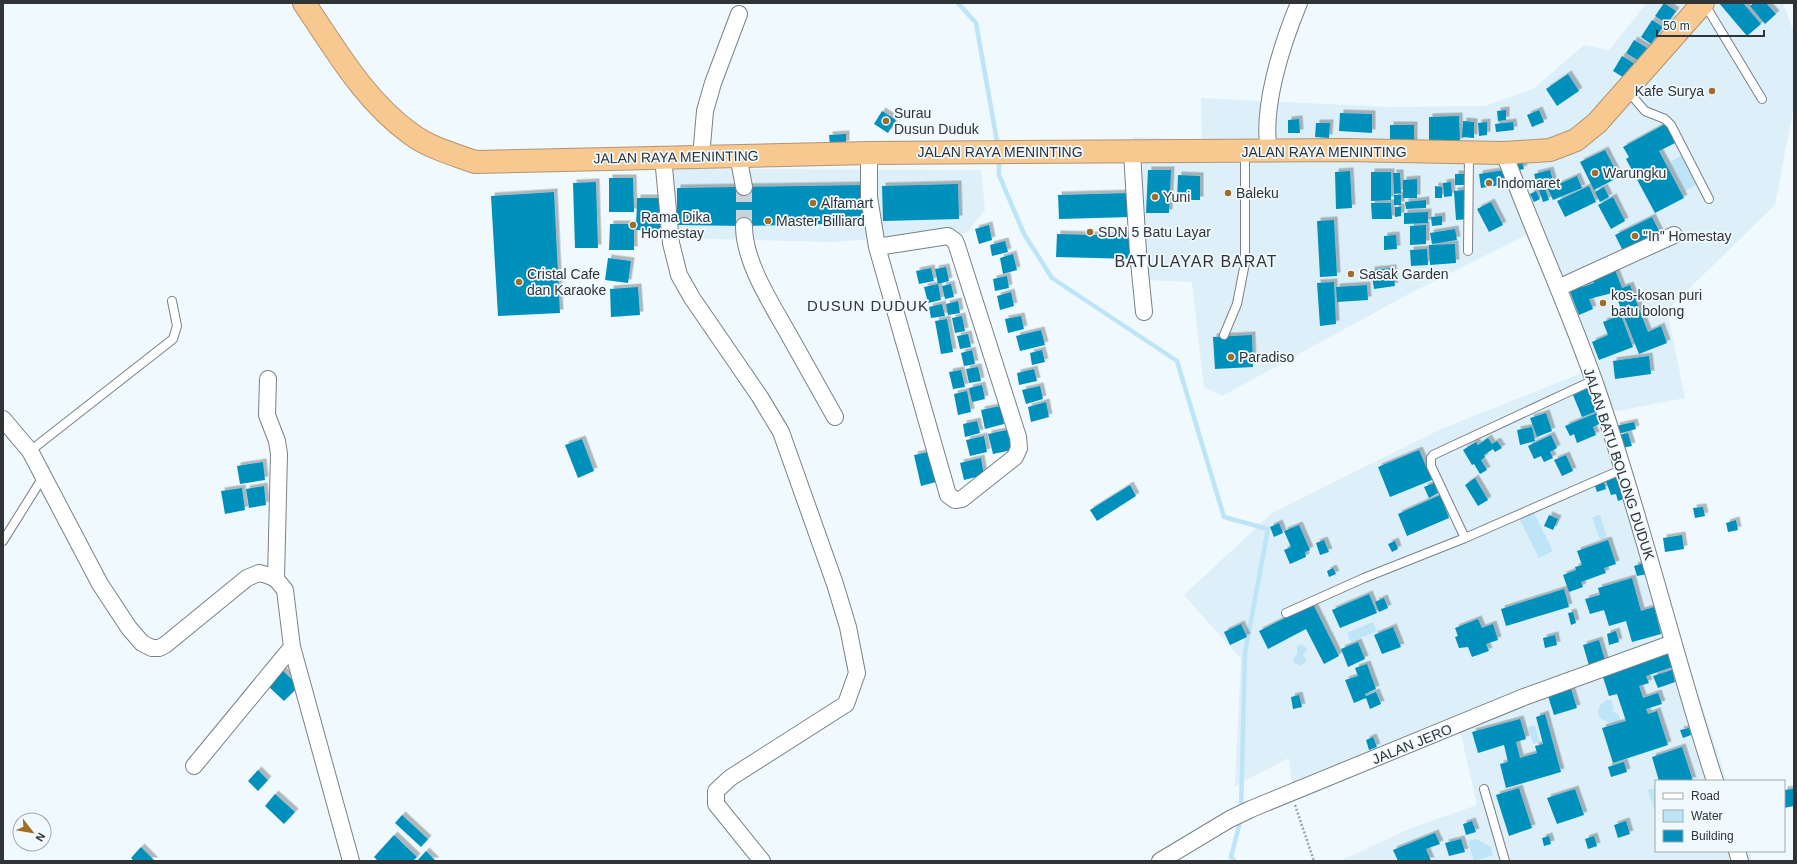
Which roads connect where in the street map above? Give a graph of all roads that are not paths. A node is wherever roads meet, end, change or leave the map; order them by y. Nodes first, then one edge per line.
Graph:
1 (304, 3) edge
2 (1299, 3) edge
3 (1703, 3) edge
4 (738, 14) dead end
5 (1627, 90) junction
6 (1762, 99) dead end
7 (1132, 152) junction
8 (1245, 152) junction
9 (1269, 152) junction
10 (869, 153) junction
11 (1470, 153) junction
12 (1504, 153) junction
13 (738, 155) junction
14 (663, 157) junction
15 (701, 157) junction
16 (744, 187) tunnel mouth
17 (1709, 199) dead end
18 (744, 226) tunnel mouth
19 (1674, 235) dead end
20 (877, 247) junction
21 (1468, 251) dead end
22 (1558, 288) junction
23 (172, 301) dead end
24 (1144, 312) dead end
25 (1224, 335) dead end
26 (268, 379) dead end
27 (1594, 380) junction
28 (835, 418) dead end
29 (3, 419) edge
30 (30, 451) junction
31 (1623, 469) junction
32 (43, 477) junction
33 (1465, 538) junction
34 (3, 541) edge
35 (276, 578) junction
36 (1286, 613) dead end
37 (1673, 643) junction
38 (292, 647) junction
39 (194, 766) dead end
40 (1715, 780) edge
41 (1484, 790) dead end
42 (351, 861) edge
43 (762, 861) edge
44 (1160, 861) edge
45 (1505, 861) edge

1 - 14 highway, JALAN RAYA MENINTING
2 - 9 street
3 - 5 highway, JALAN RAYA MENINTING
3 - 6 lane
4 - 15 street
5 - 12 highway, JALAN RAYA MENINTING
5 - 17 lane
7 - 8 highway, JALAN RAYA MENINTING
7 - 10 highway, JALAN RAYA MENINTING
7 - 24 street
8 - 9 highway, JALAN RAYA MENINTING
8 - 25 lane
9 - 11 highway, JALAN RAYA MENINTING
10 - 13 highway, JALAN RAYA MENINTING
10 - 20 street
11 - 12 highway, JALAN RAYA MENINTING
11 - 21 lane
12 - 22 street, JALAN BATU BOLONG DUDUK
13 - 15 highway, JALAN RAYA MENINTING
13 - 16 street
14 - 15 highway, JALAN RAYA MENINTING
14 - 43 street
18 - 28 street
19 - 22 street
20 - 20 street
22 - 27 street, JALAN BATU BOLONG DUDUK
23 - 30 lane
26 - 35 street
27 - 31 street, JALAN BATU BOLONG DUDUK
27 - 33 lane
29 - 30 street
30 - 32 street
31 - 33 lane
31 - 37 street, JALAN BATU BOLONG DUDUK
32 - 34 lane
32 - 35 street
33 - 36 lane
35 - 38 street
37 - 40 street, JALAN BATU BOLONG DUDUK
37 - 44 street, JALAN JERO
38 - 39 street
38 - 42 street
41 - 45 lane

